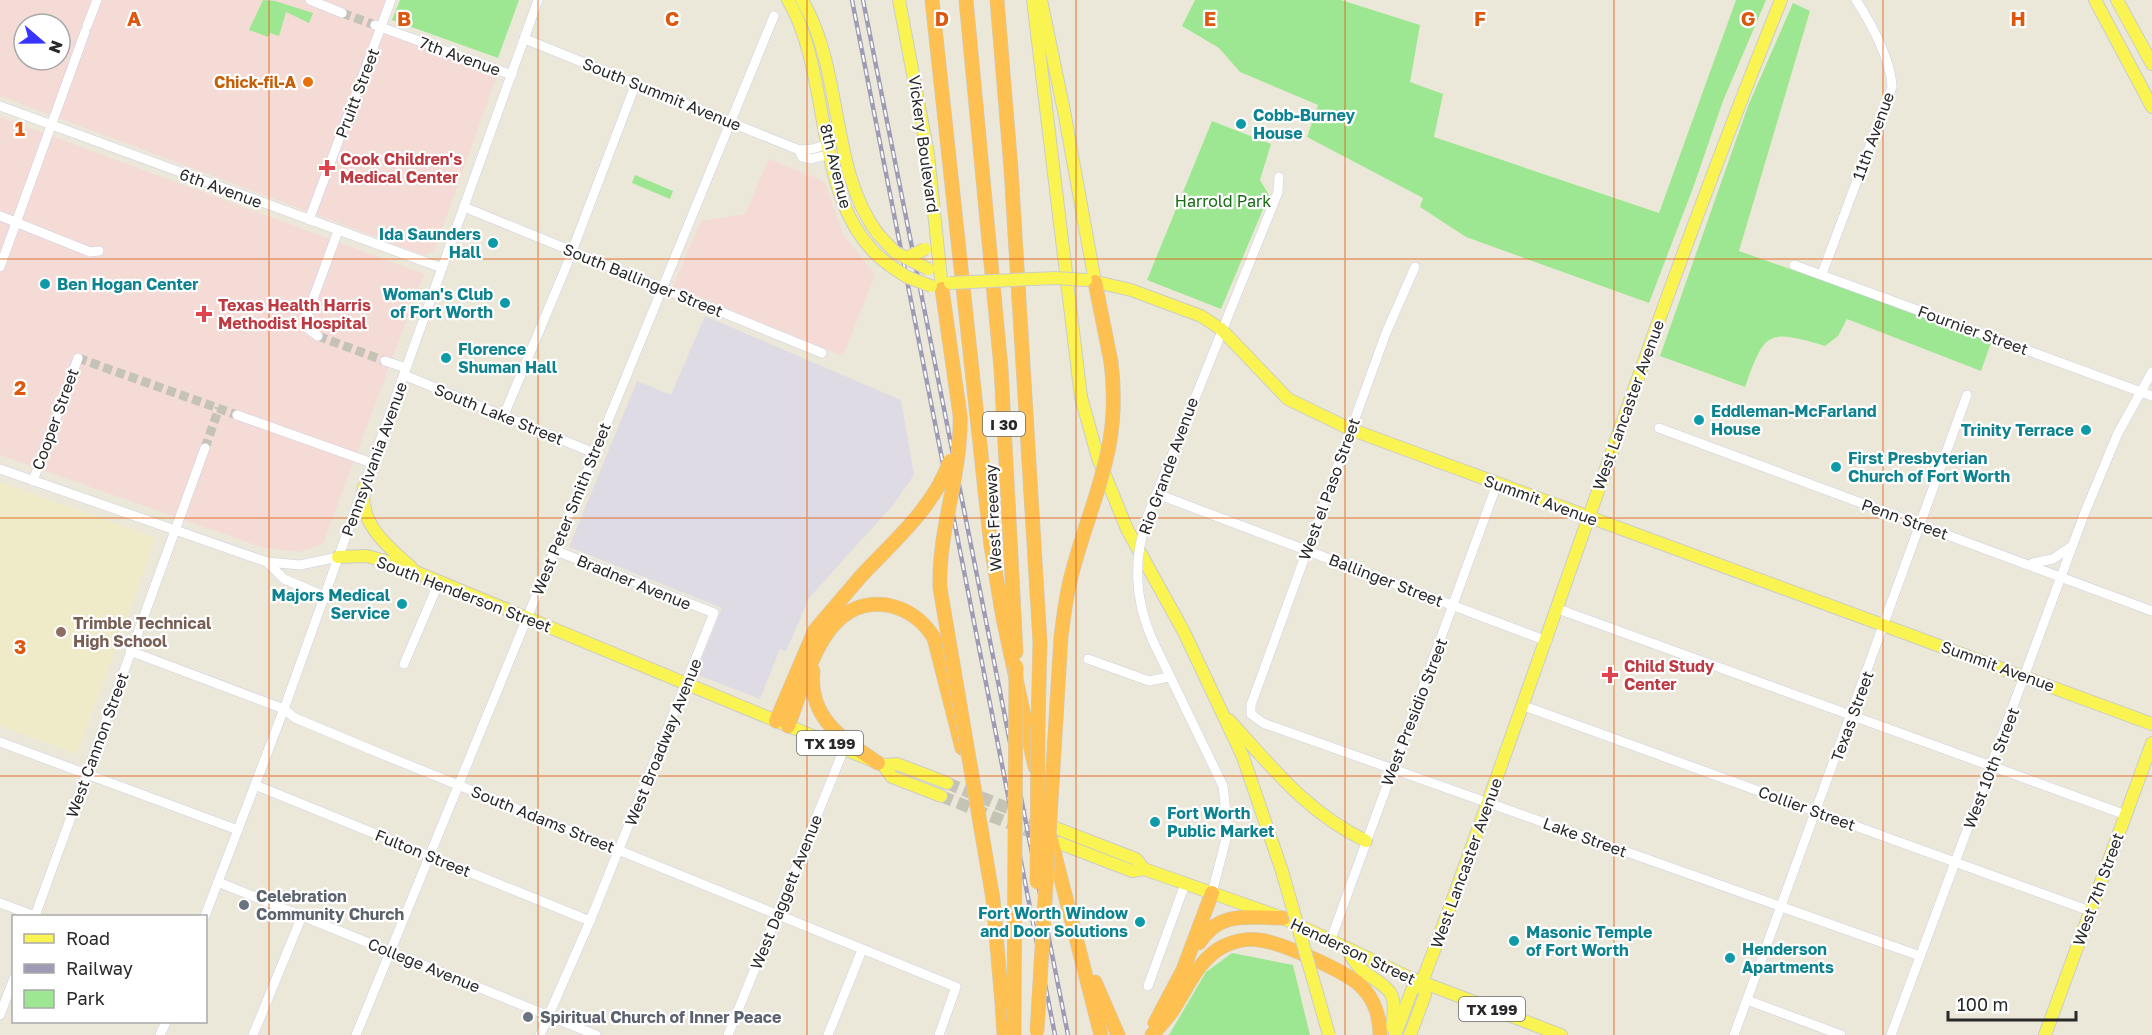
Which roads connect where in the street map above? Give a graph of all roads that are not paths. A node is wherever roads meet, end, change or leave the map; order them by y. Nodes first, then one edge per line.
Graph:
1 (97, 0) edge
2 (310, 0) edge
3 (392, 0) edge
4 (538, 0) edge
5 (788, 0) edge
6 (802, 0) edge
7 (899, 0) edge
8 (924, 0) edge
9 (932, 0) edge
10 (966, 0) edge
11 (997, 0) edge
12 (1033, 0) edge
13 (1041, 0) edge
14 (1856, 0) edge
15 (2095, 0) edge
16 (2117, 0) edge
17 (1781, 1) edge
18 (342, 13) tunnel mouth
19 (774, 16) dead end
20 (378, 26) junction
21 (525, 39) junction
22 (2152, 64) edge
23 (512, 75) junction
24 (636, 83) junction
25 (0, 106) edge
26 (2152, 107) edge
27 (730, 121) junction
28 (51, 125) junction
29 (948, 147) junction
30 (830, 149) junction
31 (1279, 177) dead end
32 (464, 207) junction
33 (0, 216) edge
34 (309, 220) junction
35 (16, 222) junction
36 (935, 223) junction
37 (338, 231) junction
38 (99, 250) dead end
39 (573, 251) junction
40 (906, 258) junction
41 (1794, 265) dead end
42 (0, 267) edge
43 (1415, 267) dead end
44 (442, 268) junction
45 (934, 271) junction
46 (1822, 274) junction
47 (1090, 281) junction
48 (941, 286) junction
49 (662, 288) junction
50 (1221, 329) junction
51 (318, 336) dead end
52 (822, 353) dead end
53 (78, 358) dead end
54 (385, 361) tunnel mouth
55 (405, 372) junction
56 (2152, 372) edge
57 (2140, 392) junction
58 (1967, 395) dead end
59 (2152, 396) edge
60 (237, 415) tunnel mouth
61 (504, 415) junction
62 (960, 415) junction
63 (1659, 428) dead end
64 (1350, 429) junction
65 (203, 447) tunnel mouth
66 (594, 453) junction
67 (372, 463) junction
68 (0, 469) edge
69 (33, 481) junction
70 (1497, 484) junction
71 (364, 487) junction
72 (1157, 494) junction
73 (1587, 516) junction
74 (1920, 525) junction
75 (173, 531) junction
76 (2074, 544) junction
77 (554, 550) junction
78 (1307, 551) junction
79 (338, 557) junction
80 (267, 562) junction
81 (2027, 564) junction
82 (417, 572) junction
83 (2062, 576) junction
84 (439, 582) junction
85 (324, 596) junction
86 (1454, 606) junction
87 (1558, 609) junction
88 (2152, 610) edge
89 (714, 613) joint
90 (526, 618) junction
91 (1885, 624) junction
92 (1547, 641) junction
93 (130, 651) junction
94 (1088, 659) dead end
95 (814, 660) junction
96 (404, 664) dead end
97 (2025, 675) junction
98 (1169, 677) junction
99 (687, 684) junction
100 (1524, 706) junction
101 (1219, 709) junction
102 (284, 710) junction
103 (1251, 714) joint
104 (1852, 716) junction
105 (782, 724) junction
106 (2152, 724) edge
107 (0, 742) edge
108 (2152, 743) edge
109 (844, 749) junction
110 (881, 764) junction
111 (1991, 766) junction
112 (1393, 769) junction
113 (86, 774) junction
114 (947, 783) tunnel mouth
115 (255, 785) junction
116 (458, 785) junction
117 (974, 785) junction
118 (941, 796) tunnel mouth
119 (1489, 803) junction
120 (1817, 811) junction
121 (2126, 815) junction
122 (1056, 828) tunnel mouth
123 (238, 830) junction
124 (1366, 841) junction
125 (1059, 843) tunnel mouth
126 (619, 850) junction
127 (429, 856) junction
128 (1956, 862) junction
129 (1144, 869) junction
130 (218, 882) junction
131 (1185, 884) junction
132 (1212, 893) junction
133 (0, 903) edge
134 (1781, 907) junction
135 (2091, 911) junction
136 (777, 914) junction
137 (32, 915) edge
138 (35, 915) edge
139 (205, 915) edge
140 (302, 916) junction
141 (1283, 918) junction
142 (590, 921) junction
143 (1077, 939) junction
144 (1331, 939) junction
145 (1346, 947) junction
146 (862, 950) junction
147 (389, 951) junction
148 (1920, 956) junction
149 (1182, 970) junction
150 (12, 982) edge
151 (1422, 982) junction
152 (0, 984) edge
153 (1148, 986) dead end
154 (1747, 1000) junction
155 (0, 1015) edge
156 (548, 1016) junction
157 (1037, 1033) edge
158 (253, 1035) edge
159 (356, 1035) edge
160 (540, 1035) edge
161 (596, 1035) edge
162 (728, 1035) edge
163 (828, 1035) edge
164 (939, 1035) edge
165 (1004, 1035) edge
166 (1014, 1035) edge
167 (1101, 1035) edge
168 (1118, 1035) edge
169 (1150, 1035) edge
170 (1329, 1035) edge
171 (1380, 1035) edge
172 (1393, 1035) edge
173 (1410, 1035) edge
174 (1561, 1035) edge
175 (1734, 1035) edge
176 (1841, 1035) edge
177 (1891, 1035) edge
178 (2044, 1035) edge

1 - 28 street
2 - 18 street
3 - 20 street, Pruitt Street
4 - 21 street, Pennsylvania Avenue
5 - 30 main road, 8th Avenue
6 - 40 main road, 8th Avenue, bridge
7 - 36 main road, Vickery Boulevard
8 - 29 highway
9 - 29 highway
10 - 166 highway, West Freeway / I 30, bridge
11 - 157 highway, I 30, bridge
12 - 101 main road
13 - 47 main road
14 - 46 street, 11th Avenue
15 - 26 main road
16 - 22 main road
17 - 73 main road, West Lancaster Avenue
19 - 27 street, West Peter Smith Street
20 - 23 street, 7th Avenue
20 - 34 street, Pruitt Street
21 - 23 street, Pennsylvania Avenue
21 - 24 street, South Summit Avenue
23 - 32 street, Pennsylvania Avenue
24 - 27 street, South Summit Avenue
24 - 39 street
25 - 28 street, 6th Avenue
27 - 30 street, South Summit Avenue
27 - 49 street, West Peter Smith Street
28 - 34 street, 6th Avenue
28 - 35 street
29 - 143 highway
30 - 48 main road, 8th Avenue, bridge
31 - 50 street, Rio Grande Avenue
32 - 39 street, South Ballinger Street
32 - 44 street, Pennsylvania Avenue
33 - 35 street
34 - 37 street, 6th Avenue
35 - 38 street
35 - 42 street
36 - 40 main road, bridge
36 - 45 main road, Vickery Boulevard
37 - 44 street, 6th Avenue
37 - 51 street
39 - 49 street, South Ballinger Street
39 - 61 street
40 - 45 main road, 8th Avenue, bridge
41 - 46 street, Fournier Street
43 - 64 street, West el Paso Street
44 - 55 street, Pennsylvania Avenue
45 - 48 main road
46 - 57 street, Fournier Street
47 - 48 main road, Summit Avenue, bridge
47 - 50 main road, Summit Avenue
47 - 157 highway, bridge
48 - 62 highway
49 - 52 street, South Ballinger Street
49 - 66 street, West Peter Smith Street
50 - 64 main road, Summit Avenue
50 - 72 street, Rio Grande Avenue
53 - 69 street, Cooper Street
54 - 55 street, South Lake Street
55 - 61 street, South Lake Street
55 - 67 street, Pennsylvania Avenue
56 - 57 street, West 10th Street
57 - 59 street, Fournier Street
57 - 76 street, West 10th Street
58 - 74 street, Texas Street
60 - 67 street
61 - 66 street, South Lake Street
62 - 105 highway, bridge
62 - 117 highway, bridge
63 - 74 street, Penn Street
64 - 70 main road, Summit Avenue
64 - 78 street, West el Paso Street
65 - 75 street, West Cannon Street
66 - 77 street, West Peter Smith Street
67 - 71 street, Pennsylvania Avenue
68 - 69 street, South Henderson Street
69 - 75 street, South Henderson Street
70 - 73 main road, Summit Avenue
70 - 86 street, West Presidio Street
71 - 79 street, Pennsylvania Avenue
71 - 82 main road
72 - 78 street, Ballinger Street
72 - 98 street, Rio Grande Avenue, bridge
73 - 87 main road, West Lancaster Avenue
73 - 91 main road, Summit Avenue
74 - 81 street, Penn Street
74 - 91 street, Texas Street
75 - 80 street, South Henderson Street
75 - 93 street, West Cannon Street
76 - 81 street
76 - 83 street, West 10th Street
77 - 89 street, Bradner Avenue
77 - 90 street, West Peter Smith Street
78 - 86 street, Ballinger Street
78 - 103 street, West el Paso Street
79 - 80 street, South Henderson Street
79 - 82 main road, South Henderson Street
79 - 85 street, Pennsylvania Avenue
80 - 85 street
81 - 83 street, Penn Street
82 - 84 main road, South Henderson Street
83 - 88 street, Penn Street
83 - 97 street, West 10th Street
84 - 90 main road, South Henderson Street
84 - 96 street
85 - 102 street, Pennsylvania Avenue
86 - 92 street, Ballinger Street
86 - 112 street, West Presidio Street
87 - 92 main road, West Lancaster Avenue
87 - 104 street
89 - 99 street, West Broadway Avenue
90 - 99 main road, South Henderson Street
90 - 116 street, West Peter Smith Street
91 - 97 main road, Summit Avenue
91 - 104 street, Texas Street
92 - 100 main road, West Lancaster Avenue
93 - 102 street, South Adams Street
93 - 113 street, West Cannon Street
94 - 98 street
95 - 105 highway
95 - 110 highway
95 - 117 highway, bridge
97 - 106 main road, Summit Avenue
97 - 111 street, West 10th Street
98 - 132 street, Rio Grande Avenue
99 - 105 main road, South Henderson Street
99 - 126 street, West Broadway Avenue
100 - 119 main road, West Lancaster Avenue
100 - 120 street, Collier Street
101 - 124 main road
101 - 170 main road, bridge
102 - 115 street, Pennsylvania Avenue
102 - 116 street, South Adams Street
103 - 112 street, Lake Street
104 - 111 street
104 - 120 street, Texas Street
105 - 109 main road, South Henderson Street / TX 199
107 - 113 street
108 - 121 main road, West 7th Street
109 - 110 main road, South Henderson Street / TX 199
109 - 136 street, West Daggett Avenue
110 - 114 main road, South Henderson Street / TX 199
110 - 118 main road, South Henderson Street / TX 199
111 - 121 street
111 - 128 street, West 10th Street
112 - 119 street, Lake Street
112 - 124 street, West Presidio Street
113 - 123 street
113 - 138 street, West Cannon Street
115 - 123 street, Pennsylvania Avenue
115 - 127 street, Fulton Street
116 - 126 street, South Adams Street
116 - 127 street, West Peter Smith Street
117 - 165 highway, bridge
119 - 134 street, Lake Street
119 - 151 main road, West Lancaster Avenue
120 - 128 street, Collier Street
120 - 134 street, Texas Street
121 - 135 main road, West 7th Street
122 - 129 main road, Henderson Street / TX 199
123 - 130 street, Pennsylvania Avenue
124 - 144 street, West Presidio Street
125 - 129 main road, Henderson Street / TX 199
126 - 136 street, South Adams Street
126 - 142 street, West Broadway Avenue
127 - 142 street, Fulton Street
127 - 147 street, West Peter Smith Street
128 - 135 street, Collier Street
128 - 148 street, West 10th Street
129 - 131 main road, Henderson Street / TX 199
130 - 139 street, Pennsylvania Avenue
130 - 140 street, College Avenue
131 - 132 main road, Henderson Street / TX 199
131 - 153 street
132 - 141 main road, Henderson Street / TX 199
132 - 149 highway
133 - 137 street
134 - 148 street, Lake Street
134 - 154 street, Texas Street
135 - 178 main road, West 7th Street
136 - 146 street, South Adams Street
136 - 162 street, West Daggett Avenue
140 - 147 street, College Avenue
140 - 158 street
141 - 144 main road, Henderson Street / TX 199
141 - 149 highway
142 - 156 street, West Broadway Avenue
143 - 167 highway
143 - 168 highway
144 - 145 main road, Henderson Street / TX 199
145 - 151 main road, Henderson Street / TX 199
145 - 172 main road
146 - 163 street
146 - 164 street, South Adams Street
147 - 156 street, College Avenue
147 - 159 street, West Peter Smith Street
148 - 177 street, West 10th Street
149 - 169 highway
150 - 152 street
150 - 155 street
151 - 172 main road, West Lancaster Avenue
151 - 173 main road, West Lancaster Avenue
151 - 174 main road, Henderson Street / TX 199
154 - 175 street, Texas Street
154 - 176 street
156 - 160 street, West Broadway Avenue
156 - 161 street, College Avenue
169 - 171 highway

